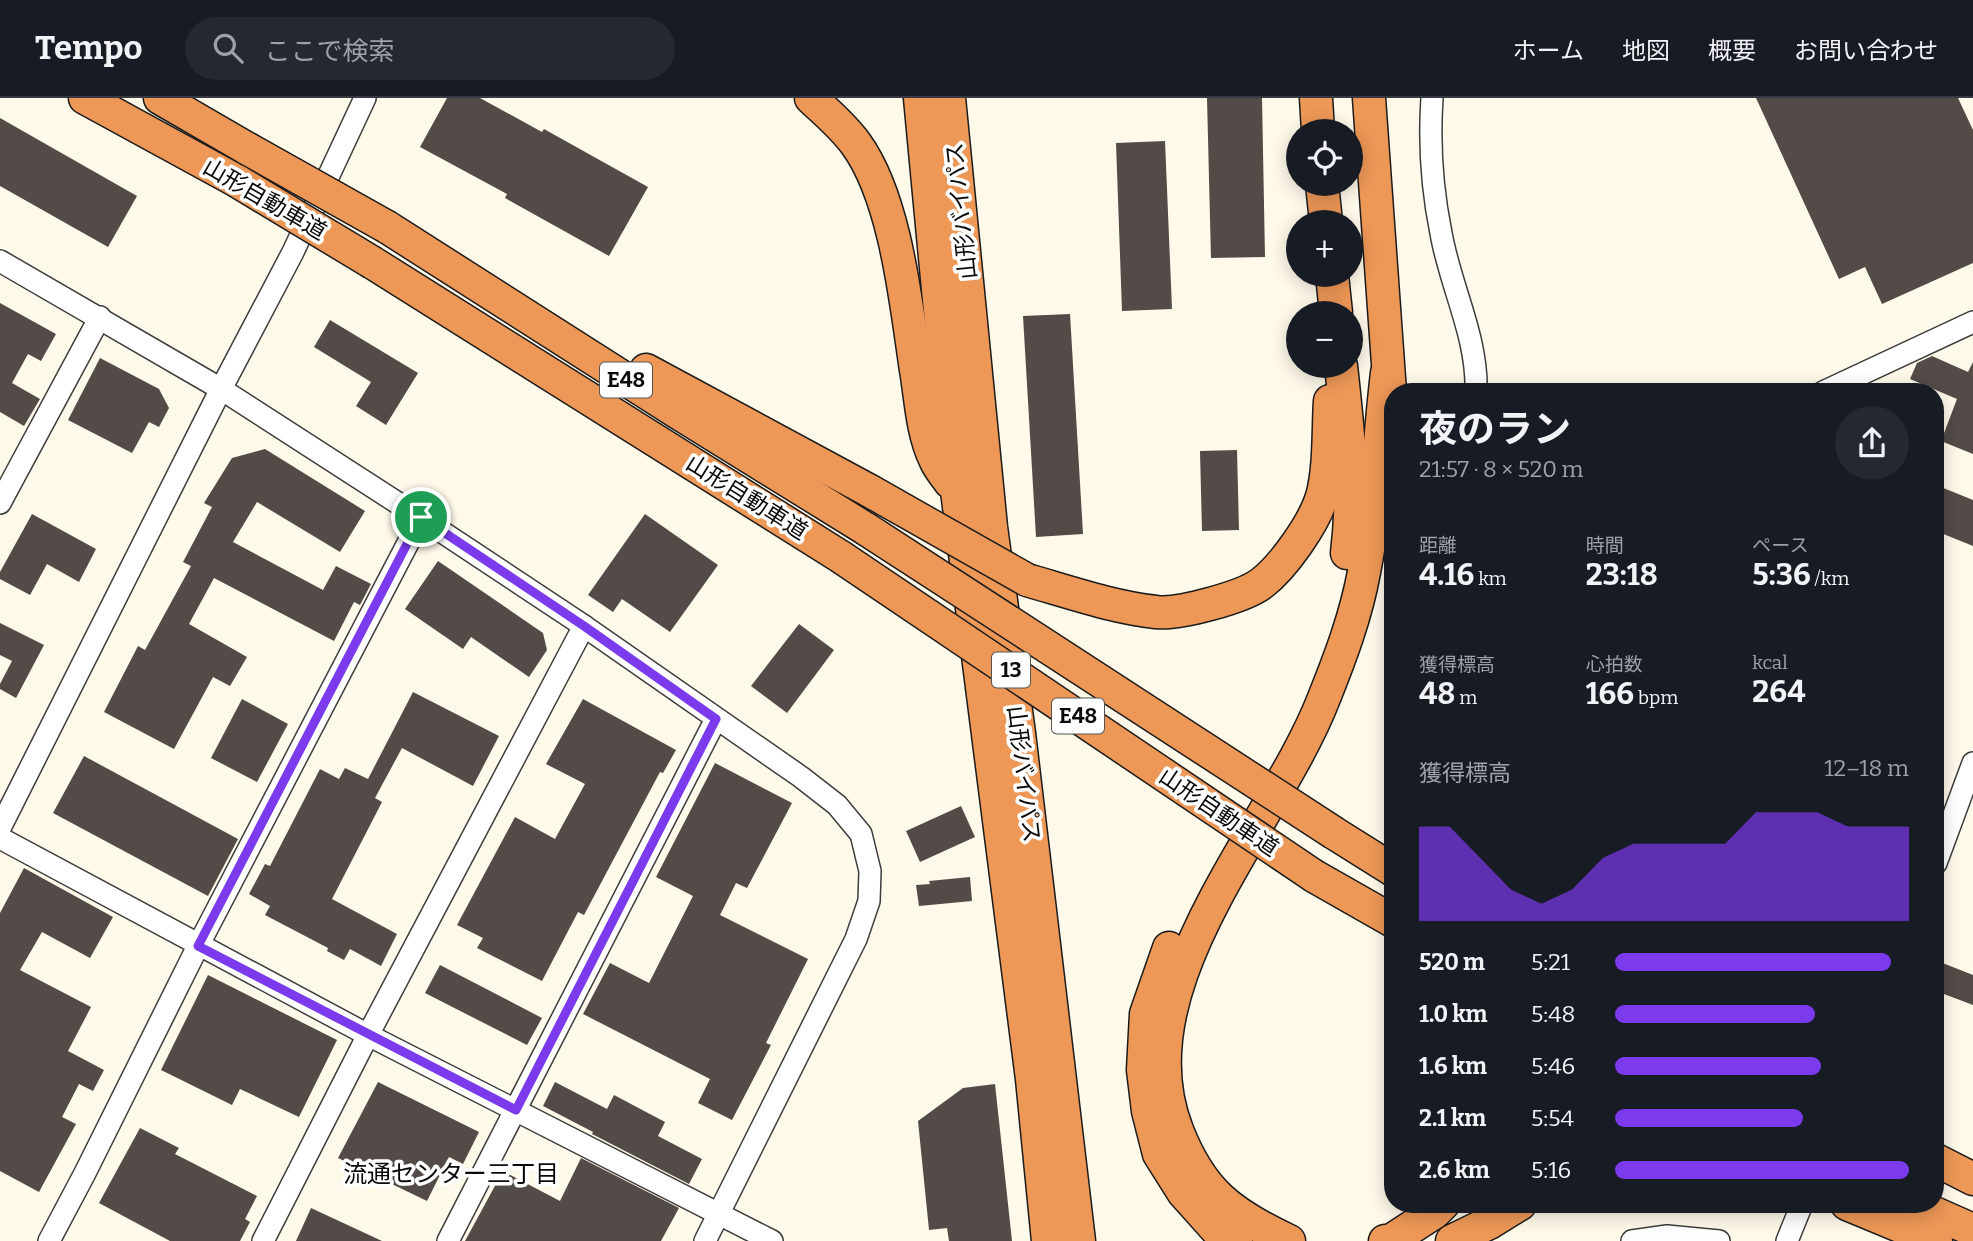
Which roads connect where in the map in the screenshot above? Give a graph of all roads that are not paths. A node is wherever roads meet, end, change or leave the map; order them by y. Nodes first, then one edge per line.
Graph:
1 (85, 98) edge
2 (160, 98) edge
3 (365, 98) edge
4 (811, 98) edge
5 (920, 98) edge
6 (949, 98) edge
7 (967, 98) edge
8 (1316, 98) edge
9 (1369, 98) edge
10 (1432, 98) edge
11 (1317, 119) edge
12 (387, 228) junction
13 (0, 261) edge
14 (100, 317) junction
15 (1973, 322) edge
16 (1387, 373) junction
17 (1332, 378) edge
18 (1343, 378) edge
19 (1386, 383) edge
20 (1388, 383) edge
21 (1475, 383) edge
22 (1843, 383) edge
23 (221, 389) junction
24 (1384, 404) edge
25 (987, 464) junction
26 (957, 491) junction
27 (0, 503) edge
28 (421, 517) junction
29 (584, 626) junction
30 (716, 719) junction
31 (1973, 763) edge
32 (0, 828) edge
33 (0, 838) edge
34 (1944, 841) edge
35 (1384, 864) edge
36 (1351, 899) junction
37 (1384, 916) edge
38 (1384, 933) edge
39 (198, 946) junction
40 (368, 1035) junction
41 (516, 1110) junction
42 (1944, 1164) edge
43 (1973, 1179) edge
44 (1433, 1213) edge
45 (1505, 1213) edge
46 (1798, 1213) edge
47 (1869, 1213) edge
48 (1934, 1213) edge
49 (718, 1215) junction
50 (1973, 1230) edge
51 (49, 1241) edge
52 (263, 1241) edge
53 (448, 1241) edge
54 (705, 1241) edge
55 (772, 1241) edge
56 (1048, 1241) edge
57 (1079, 1241) edge
58 (1236, 1241) edge
59 (1289, 1241) edge
60 (1385, 1241) edge
61 (1452, 1241) edge
62 (1632, 1241) edge
63 (1718, 1241) edge
64 (1787, 1241) edge
65 (1936, 1241) edge

1 - 36 highway, 山形自動車道 / E48, bridge
2 - 12 highway, 山形自動車道 / E48, bridge
3 - 23 street
4 - 26 highway
5 - 26 highway, 山形バイパス / 13
6 - 25 highway, 山形バイパス / 13
7 - 25 highway
8 - 11 highway
9 - 16 highway
10 - 21 street
12 - 17 highway, bridge
12 - 35 highway, 山形自動車道 / E48, bridge
13 - 14 street
14 - 23 street
14 - 27 street
15 - 22 street
16 - 19 highway
16 - 20 highway
18 - 58 highway
23 - 28 street
23 - 32 street
24 - 59 highway
25 - 57 highway, 山形バイパス / 13
26 - 56 highway, 山形バイパス / 13
28 - 29 street
28 - 39 street
29 - 30 street
29 - 40 street
30 - 41 street
30 - 49 street
31 - 34 street
33 - 39 street
36 - 37 highway, 山形自動車道 / E48
36 - 38 highway
39 - 40 street
39 - 51 street
40 - 41 street
40 - 52 street
41 - 49 street
41 - 53 street
42 - 43 highway
44 - 60 highway
45 - 61 highway
46 - 64 street
47 - 65 highway
48 - 50 highway
49 - 54 street
49 - 55 street
62 - 63 street

